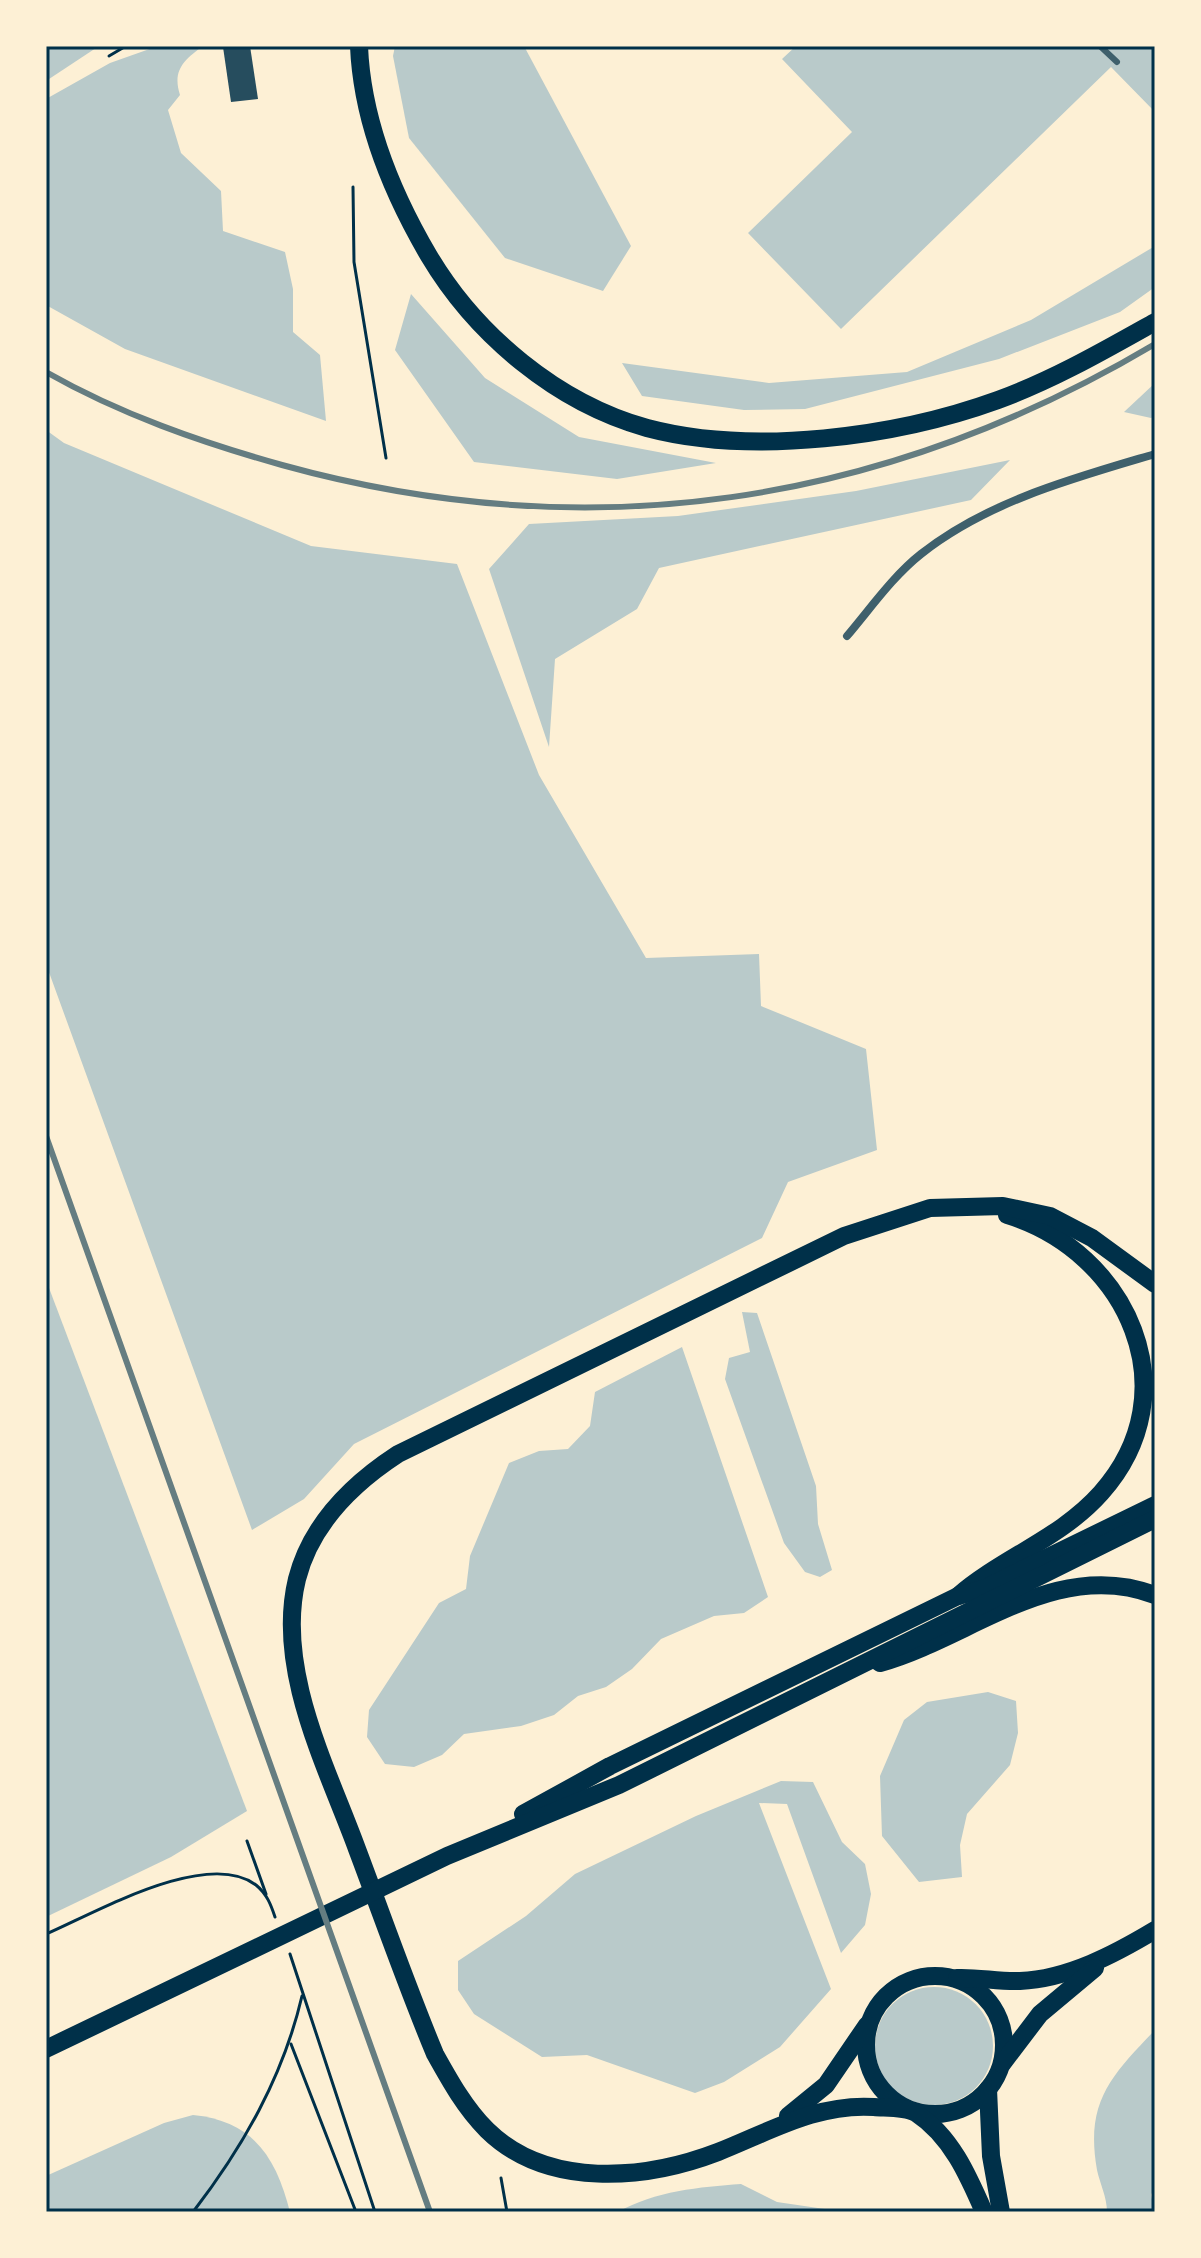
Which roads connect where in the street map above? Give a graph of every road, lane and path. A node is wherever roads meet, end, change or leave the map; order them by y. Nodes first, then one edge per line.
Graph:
1 (126, 46) edge
2 (359, 46) edge
3 (1100, 46) edge
4 (109, 56) dead end
5 (1117, 62) dead end
6 (353, 187) dead end
7 (1155, 322) edge
8 (1155, 454) edge
9 (386, 458) dead end
10 (847, 636) dead end
11 (974, 1205) junction
12 (1155, 1284) edge
13 (1155, 1505) edge
14 (1155, 1519) edge
15 (1155, 1595) edge
16 (958, 1596) junction
17 (858, 1669) junction
18 (247, 1841) dead end
19 (447, 1856) junction
20 (268, 1897) junction
21 (278, 1923) dead end
22 (1155, 1930) edge
23 (46, 1934) edge
24 (288, 1950) dead end
25 (1120, 1950) junction
26 (952, 1978) junction
27 (303, 1993) junction
28 (870, 2019) junction
29 (291, 2044) junction
30 (46, 2049) edge
31 (1001, 2065) junction
32 (988, 2089) junction
33 (913, 2111) junction
34 (772, 2127) junction
35 (501, 2178) dead end
36 (193, 2212) edge
37 (356, 2212) edge
38 (375, 2212) edge
39 (507, 2212) edge
40 (984, 2212) edge
41 (1001, 2212) edge

1 - 4 path
2 - 7 main road
3 - 5 lane
6 - 9 path
8 - 10 street
11 - 12 main road
11 - 16 main road
11 - 34 main road
13 - 16 main road
14 - 17 main road
15 - 17 main road
16 - 19 main road
17 - 19 main road
18 - 20 path
19 - 30 main road
20 - 21 path
20 - 23 path
22 - 25 main road
24 - 27 path
25 - 26 main road
25 - 31 main road
26 - 28 main road
26 - 31 main road
27 - 29 path
27 - 38 path
28 - 33 main road
28 - 34 main road
29 - 36 path
29 - 37 path
31 - 32 main road
32 - 33 main road
32 - 41 main road
33 - 34 main road
33 - 40 main road
35 - 39 path

